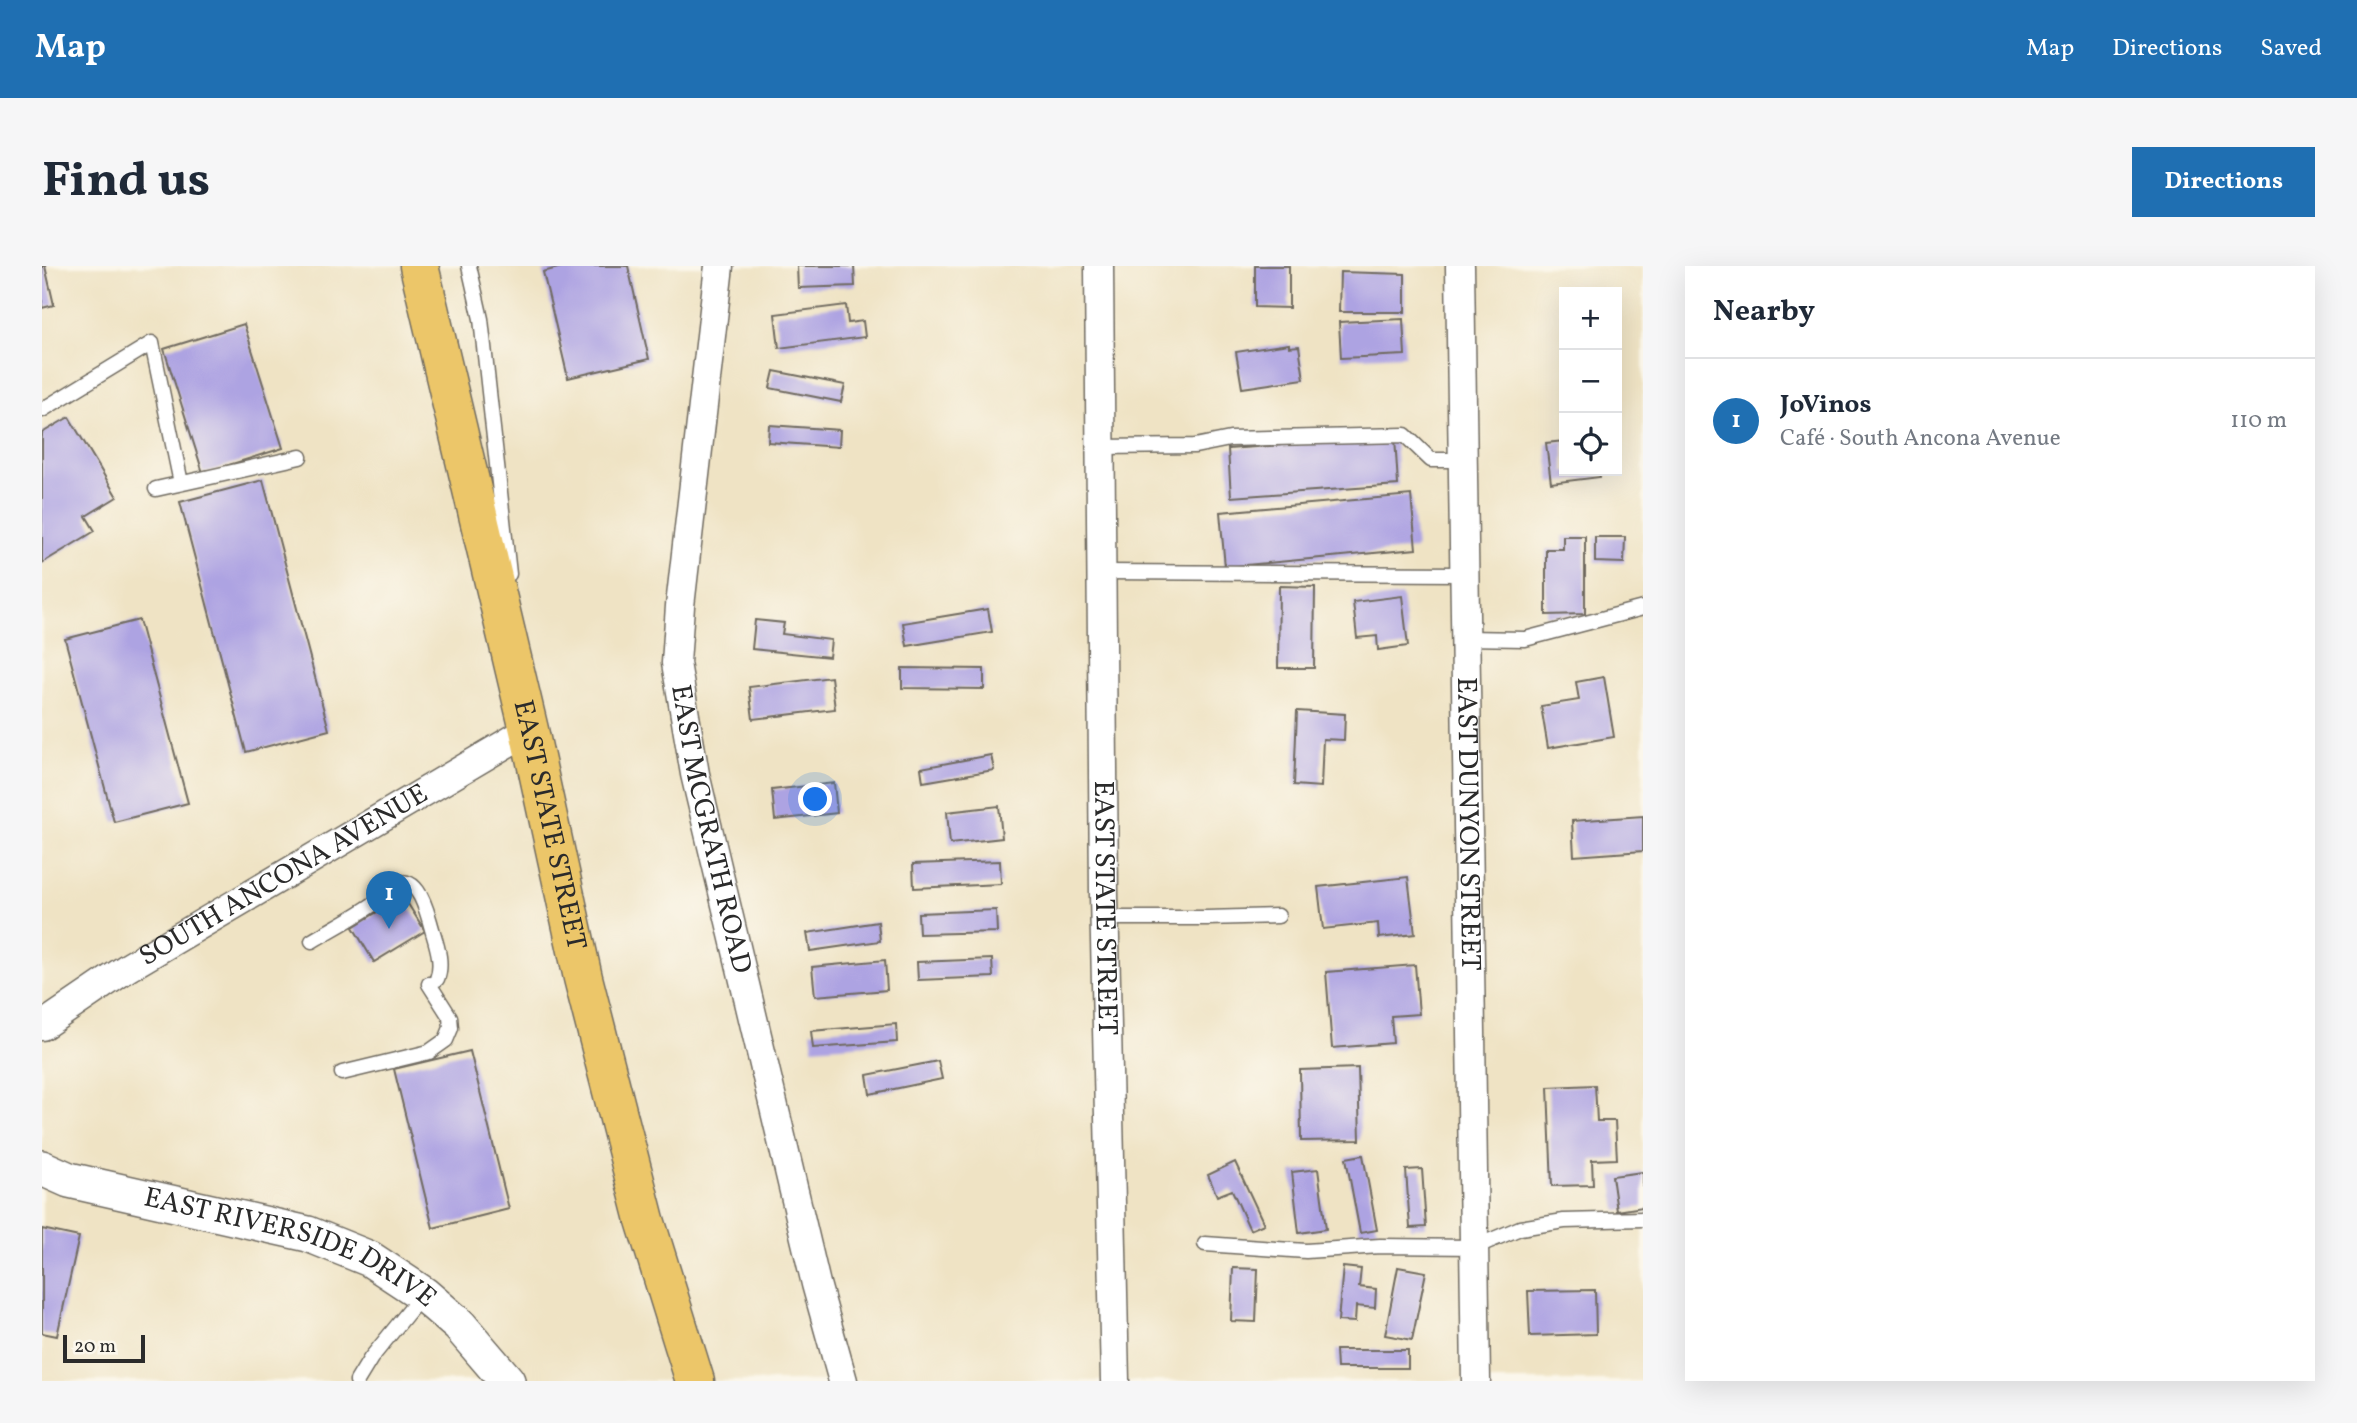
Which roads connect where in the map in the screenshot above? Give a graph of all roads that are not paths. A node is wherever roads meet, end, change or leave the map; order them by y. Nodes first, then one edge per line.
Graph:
1 (419, 266) edge
2 (469, 266) edge
3 (719, 266) edge
4 (1099, 266) edge
5 (1461, 266) edge
6 (42, 410) edge
7 (1100, 447) junction
8 (300, 457) dead end
9 (1464, 460) junction
10 (181, 483) junction
11 (156, 489) dead end
12 (1101, 572) junction
13 (1464, 574) junction
14 (1643, 608) edge
15 (1465, 638) junction
16 (525, 715) junction
17 (1278, 916) dead end
18 (1104, 918) junction
19 (312, 941) dead end
20 (42, 1026) edge
21 (342, 1073) dead end
22 (42, 1168) edge
23 (1643, 1219) edge
24 (1205, 1244) dead end
25 (1475, 1247) junction
26 (423, 1294) junction
27 (357, 1381) edge
28 (507, 1381) edge
29 (695, 1381) edge
30 (843, 1381) edge
31 (1115, 1381) edge
32 (1476, 1381) edge

1 - 16 highway, EAST STATE STREET
2 - 16 lane
3 - 30 street, EAST MCGRATH ROAD
4 - 7 street, EAST STATE STREET
5 - 9 street, EAST DUNYON STREET
6 - 10 lane
7 - 9 lane
7 - 12 street, EAST STATE STREET
8 - 10 lane
9 - 13 street, EAST DUNYON STREET
10 - 11 lane
12 - 13 lane
12 - 18 street, EAST STATE STREET
13 - 15 street, EAST DUNYON STREET
14 - 15 lane
15 - 25 street, EAST DUNYON STREET
16 - 20 street, SOUTH ANCONA AVENUE
16 - 29 highway, EAST STATE STREET
17 - 18 lane
18 - 31 street, EAST STATE STREET
19 - 21 lane
22 - 26 street, EAST RIVERSIDE DRIVE
23 - 25 lane
24 - 25 lane
25 - 32 street, EAST DUNYON STREET
26 - 27 lane
26 - 28 street, EAST RIVERSIDE DRIVE

